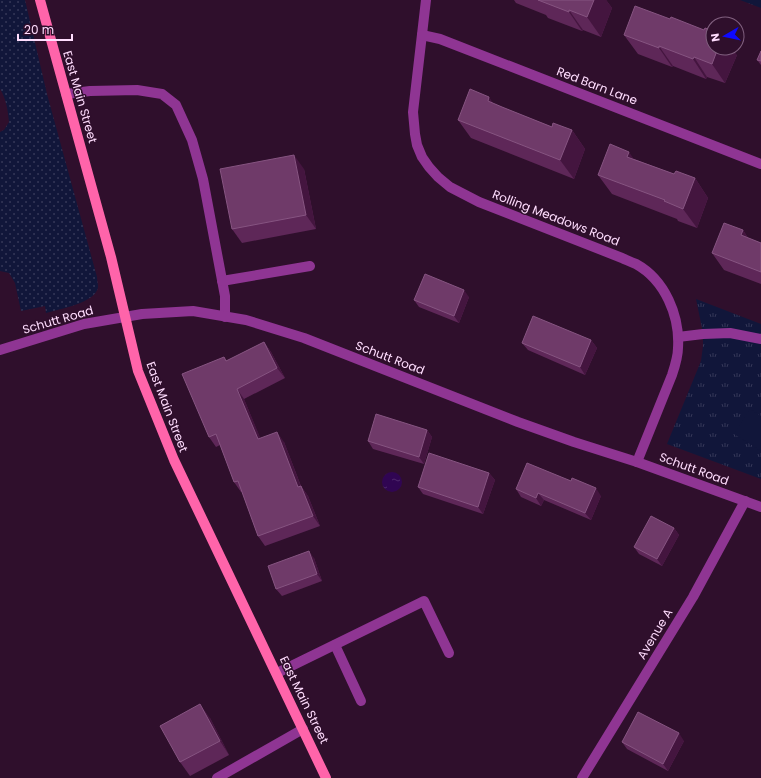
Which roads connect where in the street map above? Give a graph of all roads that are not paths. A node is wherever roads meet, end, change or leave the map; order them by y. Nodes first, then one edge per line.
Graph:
1 (40, 0) edge
2 (426, 0) edge
3 (422, 34) junction
4 (66, 94) junction
5 (761, 164) edge
6 (310, 266) dead end
7 (222, 281) junction
8 (225, 316) junction
9 (125, 317) junction
10 (678, 337) junction
11 (761, 339) edge
12 (0, 350) edge
13 (637, 462) junction
14 (745, 501) junction
15 (761, 507) edge
16 (334, 645) junction
17 (449, 653) dead end
18 (276, 673) junction
19 (361, 702) dead end
20 (303, 729) junction
21 (217, 778) edge
22 (326, 778) edge
23 (582, 778) edge

1 - 4 main road, East Main Street
2 - 3 street, Rolling Meadows Road
3 - 5 street, Red Barn Lane
3 - 10 street, Rolling Meadows Road
4 - 7 street
4 - 9 main road, East Main Street
6 - 7 street
7 - 8 street
8 - 9 street, Schutt Road
8 - 13 street, Schutt Road
9 - 12 street, Schutt Road
9 - 18 main road, East Main Street
10 - 11 street
10 - 13 street, Rolling Meadows Road
13 - 14 street, Schutt Road
14 - 15 street, Schutt Road
14 - 23 street, Avenue A
16 - 17 street
16 - 18 street
16 - 19 street
18 - 20 main road, East Main Street
20 - 21 street
20 - 22 main road, East Main Street

